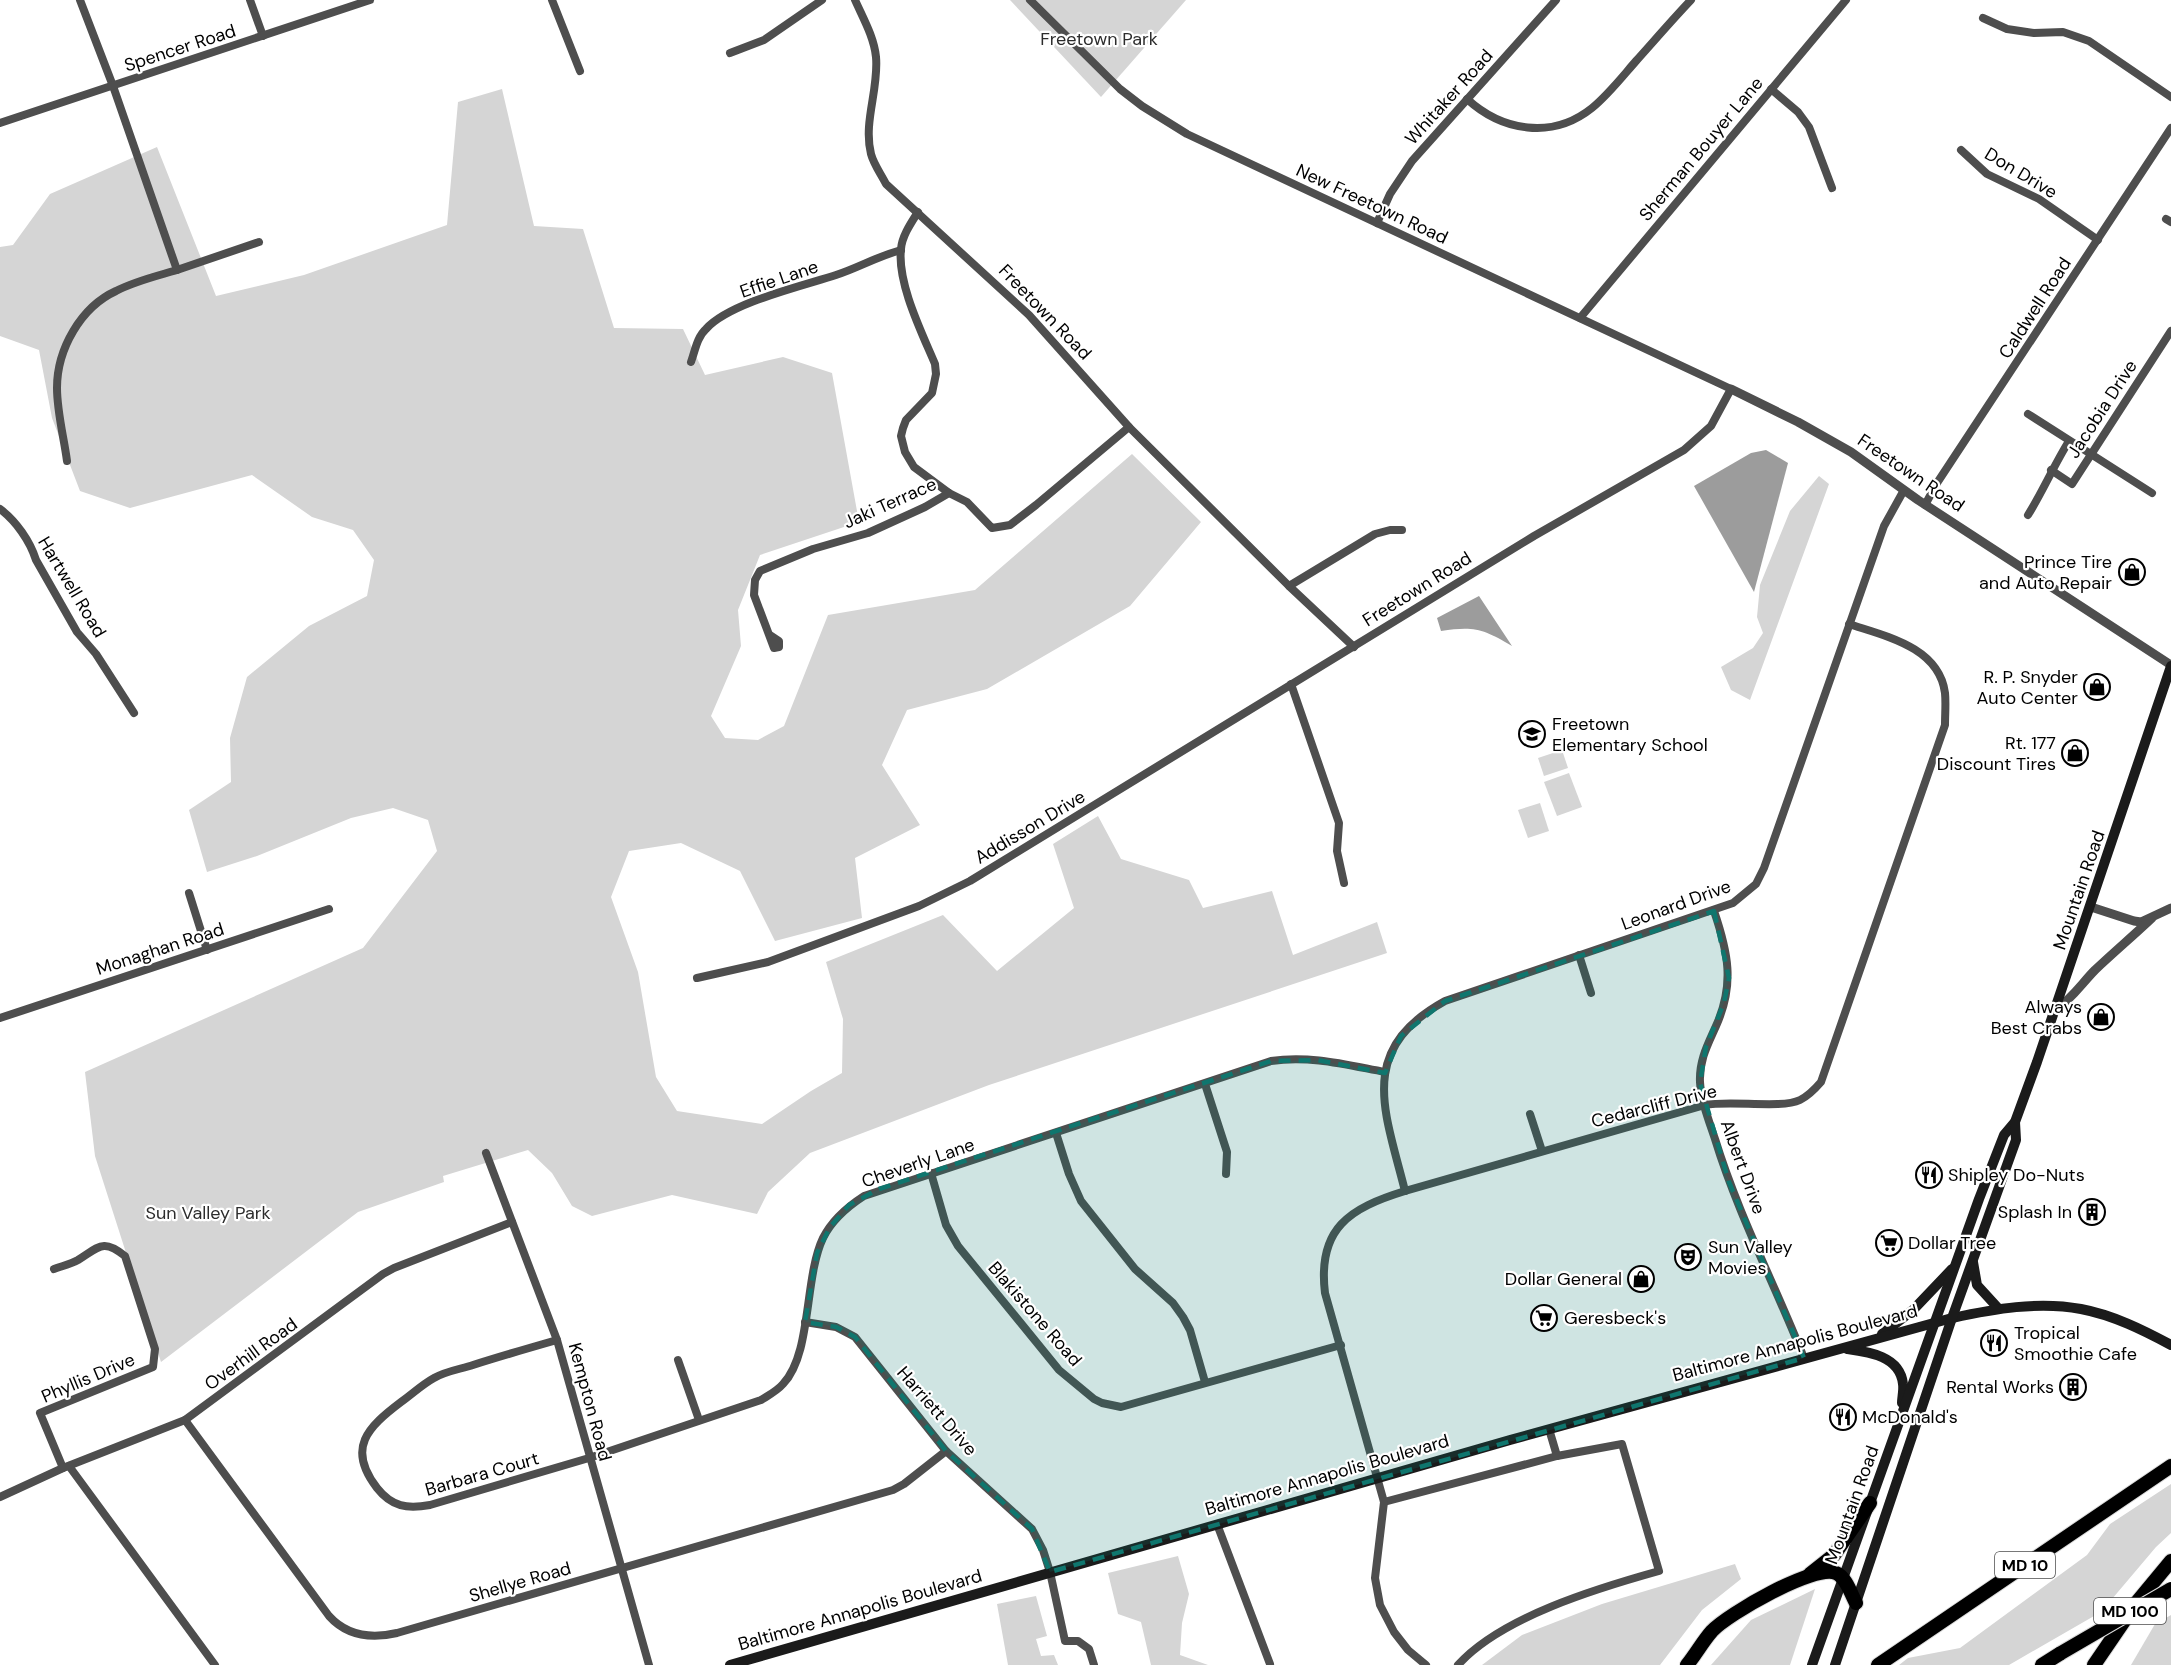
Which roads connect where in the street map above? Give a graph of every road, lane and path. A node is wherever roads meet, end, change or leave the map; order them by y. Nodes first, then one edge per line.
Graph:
1 (80, 0) edge
2 (250, 0) edge
3 (370, 0) edge
4 (552, 0) edge
5 (822, 0) edge
6 (855, 0) edge
7 (1030, 0) edge
8 (1556, 0) edge
9 (1691, 0) edge
10 (1846, 0) edge
11 (1983, 18) dead end
12 (263, 36) junction
13 (730, 53) dead end
14 (580, 71) dead end
15 (113, 86) junction
16 (1771, 89) junction
17 (2171, 98) edge
18 (1467, 99) junction
19 (0, 123) edge
20 (2171, 128) edge
21 (1961, 150) dead end
22 (1832, 188) dead end
23 (918, 212) junction
24 (1377, 223) junction
25 (2098, 240) junction
26 (259, 242) dead end
27 (901, 250) junction
28 (177, 270) junction
29 (1580, 318) junction
30 (2171, 331) edge
31 (691, 362) dead end
32 (1731, 389) junction
33 (2028, 414) dead end
34 (1129, 427) junction
35 (2069, 441) junction
36 (2090, 454) junction
37 (67, 462) dead end
38 (2051, 470) junction
39 (1904, 490) junction
40 (949, 493) junction
41 (2152, 493) dead end
42 (1925, 505) junction
43 (0, 509) edge
44 (2028, 515) dead end
45 (1402, 530) dead end
46 (1289, 586) junction
47 (1849, 624) junction
48 (770, 635) dead end
49 (1354, 647) junction
50 (2171, 666) edge
51 (1290, 684) junction
52 (134, 713) dead end
53 (1344, 883) dead end
54 (189, 893) dead end
55 (2091, 907) junction
56 (2171, 908) edge
57 (329, 909) dead end
58 (1714, 911) junction
59 (2152, 918) junction
60 (207, 950) junction
61 (1579, 955) junction
62 (697, 978) dead end
63 (1591, 993) dead end
64 (2055, 1010) junction
65 (0, 1018) edge
66 (1385, 1072) junction
67 (1205, 1084) junction
68 (1705, 1105) junction
69 (1530, 1114) dead end
70 (2015, 1122) junction
71 (1056, 1133) junction
72 (1542, 1151) junction
73 (486, 1153) dead end
74 (931, 1173) junction
75 (1226, 1174) dead end
76 (1406, 1191) junction
77 (512, 1222) junction
78 (1973, 1261) junction
79 (1955, 1266) junction
80 (54, 1269) dead end
81 (1998, 1308) junction
82 (1952, 1318) junction
83 (805, 1322) junction
84 (1935, 1322) junction
85 (1877, 1338) junction
86 (557, 1340) junction
87 (1341, 1345) junction
88 (2171, 1345) edge
89 (1840, 1348) junction
90 (1804, 1358) junction
91 (678, 1360) dead end
92 (1205, 1382) junction
93 (1901, 1418) junction
94 (185, 1420) junction
95 (699, 1420) junction
96 (1549, 1429) junction
97 (946, 1451) junction
98 (1557, 1456) junction
99 (590, 1458) junction
100 (2171, 1466) edge
101 (66, 1467) junction
102 (1378, 1478) junction
103 (0, 1497) edge
104 (1384, 1502) junction
105 (1870, 1503) junction
106 (1217, 1524) junction
107 (2171, 1561) edge
108 (623, 1568) junction
109 (1050, 1572) junction
110 (1805, 1577) junction
111 (1843, 1578) junction
112 (2171, 1589) edge
113 (1856, 1603) junction
114 (762, 1661) edge
115 (1270, 1664) edge
116 (215, 1665) edge
117 (649, 1665) edge
118 (729, 1665) edge
119 (1094, 1665) edge
120 (1426, 1665) edge
121 (1458, 1665) edge
122 (1687, 1665) edge
123 (1812, 1665) edge
124 (1835, 1665) edge
125 (1878, 1665) edge
126 (2042, 1665) edge
127 (2094, 1665) edge

1 - 15 street
2 - 12 street
3 - 12 street, Spencer Road
4 - 14 street
5 - 13 street
6 - 23 street, Freetown Road
7 - 24 street, New Freetown Road
8 - 18 street, Whitaker Road
9 - 18 street
10 - 16 street, Sherman Bouyer Lane
11 - 17 street
12 - 15 street, Spencer Road
15 - 19 street, Spencer Road
15 - 28 street
16 - 22 street
16 - 29 street, Sherman Bouyer Lane
18 - 24 street, Whitaker Road
20 - 25 street, Caldwell Road
21 - 25 street, Don Drive
23 - 27 street
23 - 34 street, Freetown Road
24 - 29 street, New Freetown Road
25 - 42 street, Caldwell Road
26 - 28 street
27 - 31 street, Effie Lane
27 - 40 street
28 - 37 street
29 - 32 street, New Freetown Road
30 - 36 street, Jacobia Drive
32 - 39 street, Freetown Road
32 - 49 street, Freetown Road
33 - 35 street
34 - 40 street, Jaki Terrace
34 - 46 street, Freetown Road
35 - 36 street
35 - 38 street, Jacobia Drive
36 - 38 street, Jacobia Drive
36 - 41 street
38 - 44 street, Jacobia Drive
39 - 42 street, Freetown Road
39 - 47 street, Leonard Drive
40 - 48 street, Jaki Terrace
42 - 50 street, Freetown Road
43 - 52 street, Hartwell Road
45 - 46 street
46 - 49 street, Freetown Road
47 - 58 street, Leonard Drive
47 - 68 street, Cedarcliff Drive
49 - 51 street, Addisson Drive
50 - 55 main road, Mountain Road
51 - 53 street
51 - 62 street, Addisson Drive
54 - 60 street
55 - 59 street
55 - 64 main road, Mountain Road
56 - 59 street
57 - 60 street, Monaghan Road
58 - 61 street, Leonard Drive
58 - 68 street, Albert Drive
59 - 64 street
60 - 65 street, Monaghan Road
61 - 63 street
61 - 66 street, Leonard Drive
64 - 70 main road, Mountain Road
66 - 67 street, Cheverly Lane
66 - 76 street, Leonard Drive
67 - 71 street, Cheverly Lane
67 - 75 street
68 - 72 street, Cedarcliff Drive
68 - 90 street, Albert Drive
69 - 72 street
70 - 78 main road, Mountain Road
70 - 79 main road, Mountain Road
71 - 74 street, Cheverly Lane
71 - 92 street
72 - 76 street, Cedarcliff Drive
73 - 77 street, Kempton Road
74 - 83 street, Cheverly Lane
74 - 92 street, Blakistone Road
76 - 87 street, Cedarcliff Drive
77 - 86 street, Kempton Road
77 - 94 street, Overhill Road
78 - 81 main road
78 - 82 main road, Mountain Road
79 - 84 main road, Mountain Road
79 - 85 main road
80 - 101 street, Phyllis Drive
81 - 82 main road, Baltimore Annapolis Boulevard
81 - 88 main road, Baltimore Annapolis Boulevard
82 - 84 main road, Baltimore Annapolis Boulevard
82 - 113 main road, Mountain Road
83 - 95 street, Cheverly Lane
83 - 97 street, Harriett Drive
84 - 85 main road, Baltimore Annapolis Boulevard
84 - 93 main road, Mountain Road
85 - 89 main road, Baltimore Annapolis Boulevard
86 - 99 street, Kempton Road
86 - 99 street, Barbara Court
87 - 92 street, Blakistone Road
87 - 102 street, Cedarcliff Drive
89 - 90 main road, Baltimore Annapolis Boulevard
89 - 93 main road
90 - 96 main road, Baltimore Annapolis Boulevard
91 - 95 street
93 - 105 main road, Mountain Road
94 - 101 street, Overhill Road
94 - 108 street, Shellye Road
95 - 99 street, Cheverly Lane
96 - 98 street
96 - 102 main road, Baltimore Annapolis Boulevard
97 - 108 street, Shellye Road
97 - 109 street, Harriett Drive
98 - 104 street
98 - 121 street
99 - 108 street, Kempton Road
100 - 125 highway, MD 10
101 - 103 street, Overhill Road
101 - 116 street, Phyllis Drive
102 - 104 street, Cedarcliff Drive
102 - 106 main road, Baltimore Annapolis Boulevard
104 - 120 street
105 - 110 highway
105 - 111 main road, Mountain Road
106 - 109 main road, Baltimore Annapolis Boulevard
106 - 115 street
107 - 127 highway, MD 100
108 - 117 street, Kempton Road
109 - 114 main road, Baltimore Annapolis Boulevard
109 - 119 street, Harriett Drive
110 - 111 highway
110 - 122 highway
111 - 113 highway
111 - 123 main road, Mountain Road
112 - 126 highway, bridge
113 - 124 main road, Mountain Road
114 - 118 main road, Baltimore Annapolis Boulevard

